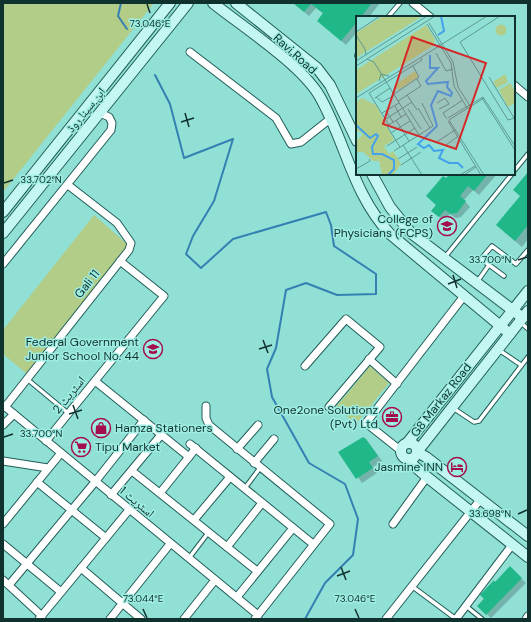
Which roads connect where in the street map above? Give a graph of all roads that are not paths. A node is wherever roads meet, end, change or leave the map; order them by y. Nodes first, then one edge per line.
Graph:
1 (188, 3) edge
2 (213, 3) edge
3 (236, 3) edge
4 (400, 3) edge
5 (413, 3) edge
6 (168, 4) edge
7 (389, 16) edge
8 (429, 16) edge
9 (190, 52) dead end
10 (515, 87) edge
11 (528, 97) edge
12 (100, 113) junction
13 (330, 119) junction
14 (356, 139) edge
15 (528, 154) edge
16 (515, 170) edge
17 (372, 175) edge
18 (511, 175) edge
19 (68, 185) junction
20 (3, 212) edge
21 (3, 233) edge
22 (528, 250) edge
23 (444, 258) junction
24 (120, 261) junction
25 (3, 264) edge
26 (489, 265) junction
27 (504, 276) dead end
28 (477, 282) junction
29 (528, 291) edge
30 (464, 296) junction
31 (513, 310) junction
32 (523, 317) edge
33 (500, 326) junction
34 (528, 329) edge
35 (510, 334) junction
36 (498, 349) junction
37 (528, 357) edge
38 (369, 359) junction
39 (521, 365) junction
40 (305, 366) dead end
41 (27, 379) junction
42 (95, 381) junction
43 (397, 384) junction
44 (4, 406) edge
45 (206, 406) dead end
46 (329, 407) dead end
47 (452, 407) junction
48 (14, 414) junction
49 (68, 414) junction
50 (144, 420) junction
51 (3, 425) edge
52 (258, 425) dead end
53 (161, 435) junction
54 (274, 439) dead end
55 (46, 441) junction
56 (404, 446) junction
57 (238, 449) junction
58 (61, 453) junction
59 (414, 455) junction
60 (189, 457) junction
61 (3, 461) edge
62 (257, 466) junction
63 (48, 468) junction
64 (132, 471) junction
65 (230, 476) junction
66 (427, 477) junction
67 (37, 482) junction
68 (96, 482) junction
69 (245, 488) junction
70 (160, 493) junction
71 (111, 495) junction
72 (480, 500) junction
73 (262, 503) junction
74 (72, 510) junction
75 (129, 510) junction
76 (470, 512) junction
77 (5, 520) edge
78 (194, 520) junction
79 (393, 524) dead end
80 (293, 528) junction
81 (209, 532) junction
82 (528, 536) edge
83 (106, 538) junction
84 (3, 544) edge
85 (170, 544) junction
86 (313, 544) junction
87 (227, 546) junction
88 (515, 546) junction
89 (528, 556) edge
90 (189, 558) junction
91 (26, 564) junction
92 (81, 568) junction
93 (257, 571) junction
94 (3, 580) edge
95 (215, 580) junction
96 (9, 585) junction
97 (412, 586) junction
98 (61, 592) junction
99 (237, 597) junction
100 (123, 604) junction
101 (465, 606) junction
102 (528, 616) edge
103 (41, 617) edge
104 (257, 617) edge
105 (110, 619) edge
106 (141, 619) edge
107 (184, 619) edge
108 (386, 619) edge
109 (456, 619) edge
110 (482, 619) edge
111 (526, 619) edge

1 - 12 street, ابن سینا روڈ
2 - 13 street, Ravi Road
3 - 14 street, Ravi Road
4 - 7 lane
5 - 8 street
6 - 20 street, ابن سینا روڈ
9 - 13 street
10 - 11 street
12 - 19 street
12 - 21 street, ابن سینا روڈ
13 - 30 street, Ravi Road
15 - 16 lane
17 - 23 street
18 - 23 lane
19 - 24 street, Gali 11
19 - 25 street
22 - 26 lane
23 - 28 street
24 - 41 street, Gali 11
24 - 42 street, اسٹریٹ 2
26 - 27 lane
26 - 28 lane
28 - 31 street
29 - 31 street, G8 Markaz Road
30 - 33 street, Ravi Road
30 - 43 street
31 - 32 street
31 - 33 street, G8 Markaz Road
32 - 34 lane
32 - 35 street, G8 Markaz Road
33 - 35 street, Ravi Road
33 - 56 street, G8 Markaz Road
35 - 36 street, G8 Markaz Road
36 - 39 lane
36 - 47 street, G8 Markaz Road
37 - 39 lane
38 - 40 street
38 - 43 street
38 - 46 street
39 - 47 lane
41 - 44 street, Gali 11
41 - 49 lane
42 - 49 street, اسٹریٹ 2
42 - 50 street
43 - 56 street
44 - 48 street, اسٹریٹ 1
45 - 57 street
47 - 59 street, G8 Markaz Road
48 - 51 street
48 - 55 street, اسٹریٹ 1
49 - 55 street, اسٹریٹ 2
50 - 53 street
50 - 68 street
52 - 57 street
53 - 60 street
53 - 64 street
54 - 62 street
55 - 58 street, اسٹریٹ 1
56 - 59 street
56 - 59 street
57 - 62 street
58 - 63 street
58 - 68 street, اسٹریٹ 1
59 - 66 street
59 - 72 street, G8 Markaz Road
60 - 65 street
60 - 70 street
61 - 63 street
62 - 69 lane
62 - 86 street
63 - 67 street
64 - 70 street
64 - 71 street
65 - 69 street
65 - 78 street
66 - 76 street
66 - 79 street
67 - 74 street
67 - 77 street
68 - 71 street, اسٹریٹ 1
68 - 74 street
69 - 73 street
70 - 78 street
71 - 75 street, اسٹریٹ 1
72 - 76 street
72 - 82 street, G8 Markaz Road
73 - 80 street
73 - 87 street
74 - 83 street
74 - 91 street
75 - 83 street
75 - 85 street, اسٹریٹ 1
76 - 88 street
76 - 97 street
78 - 81 street
80 - 86 street
80 - 93 street
81 - 87 street
81 - 90 lane
82 - 88 street
83 - 92 street
84 - 91 street
85 - 90 street, اسٹریٹ 1
85 - 100 street
86 - 104 street
87 - 93 street
88 - 89 street
88 - 101 street
90 - 95 street, اسٹریٹ 1
91 - 96 street
91 - 98 street
92 - 98 street
92 - 100 street
93 - 99 street
94 - 96 street
95 - 99 street, اسٹریٹ 1
95 - 107 street
96 - 103 street
97 - 108 street
97 - 109 lane
98 - 103 street
99 - 104 street, اسٹریٹ 1
100 - 105 street
100 - 106 street
101 - 109 street
101 - 110 lane
102 - 111 street

